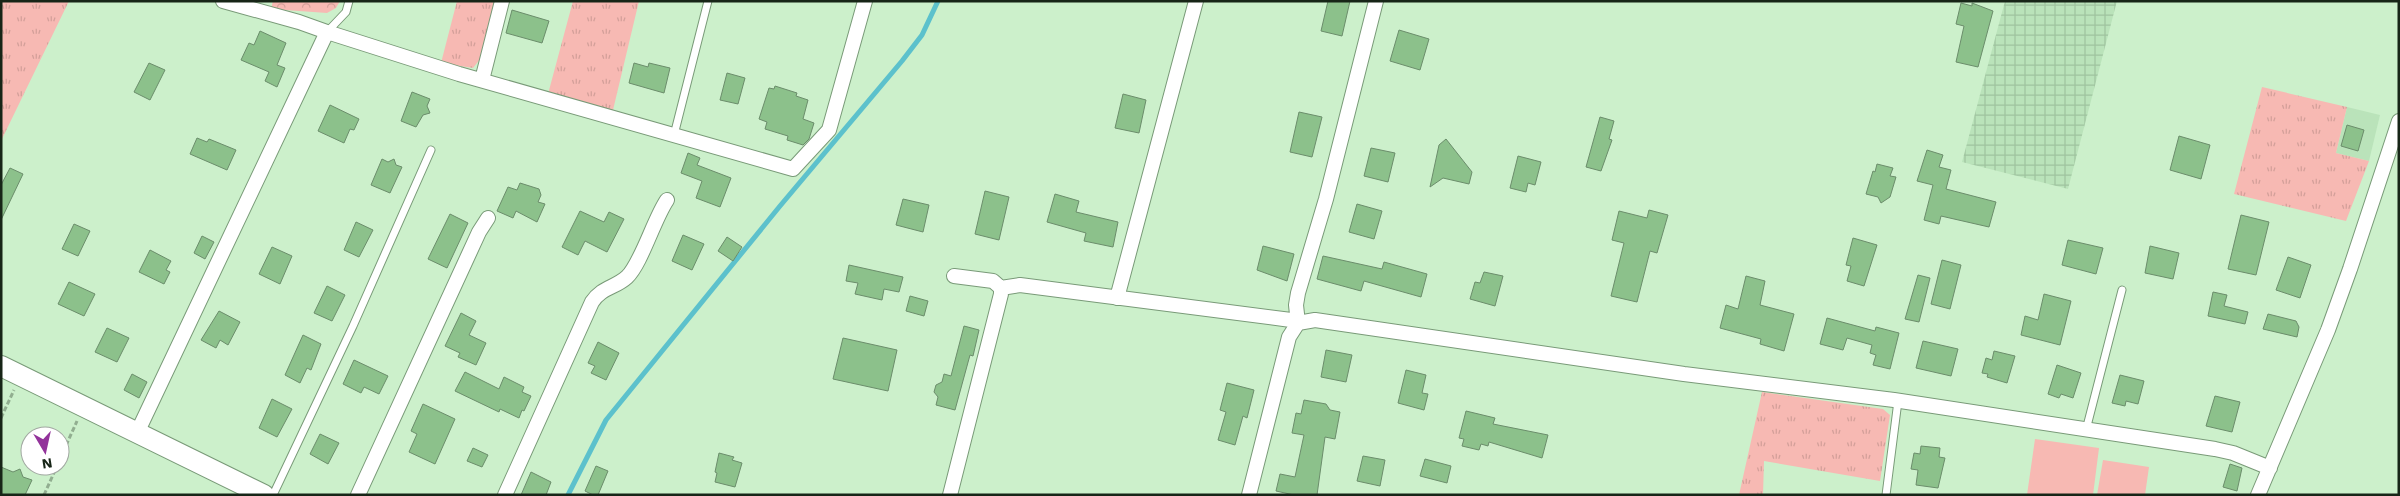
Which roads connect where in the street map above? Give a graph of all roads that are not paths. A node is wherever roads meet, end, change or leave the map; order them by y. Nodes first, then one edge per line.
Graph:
1 (223, 1) edge
2 (349, 1) edge
3 (502, 1) edge
4 (708, 1) edge
5 (865, 1) edge
6 (1196, 1) edge
7 (1376, 1) edge
8 (327, 32) junction
9 (482, 80) junction
10 (2399, 121) edge
11 (674, 135) junction
12 (431, 150) dead end
13 (667, 200) dead end
14 (488, 218) dead end
15 (954, 276) dead end
16 (1001, 288) junction
17 (2122, 290) dead end
18 (1117, 298) junction
19 (1298, 323) junction
20 (1, 366) edge
21 (1898, 401) junction
22 (2086, 430) junction
23 (137, 433) junction
24 (2270, 468) junction
25 (264, 495) edge
26 (273, 495) edge
27 (358, 495) edge
28 (505, 495) edge
29 (950, 495) edge
30 (1249, 495) edge
31 (1886, 495) edge
32 (2258, 495) edge

1 - 8 street
2 - 8 lane
3 - 9 street
4 - 11 lane
5 - 11 street
6 - 18 street
7 - 19 street
8 - 9 street
8 - 23 street
9 - 11 street
10 - 24 street
12 - 26 lane
13 - 28 street
14 - 27 street
15 - 16 street
16 - 18 street
16 - 29 street
17 - 22 lane
18 - 19 street
19 - 21 street
19 - 30 street
20 - 23 street
21 - 22 street
21 - 31 lane
22 - 24 street
23 - 25 street
24 - 32 street

